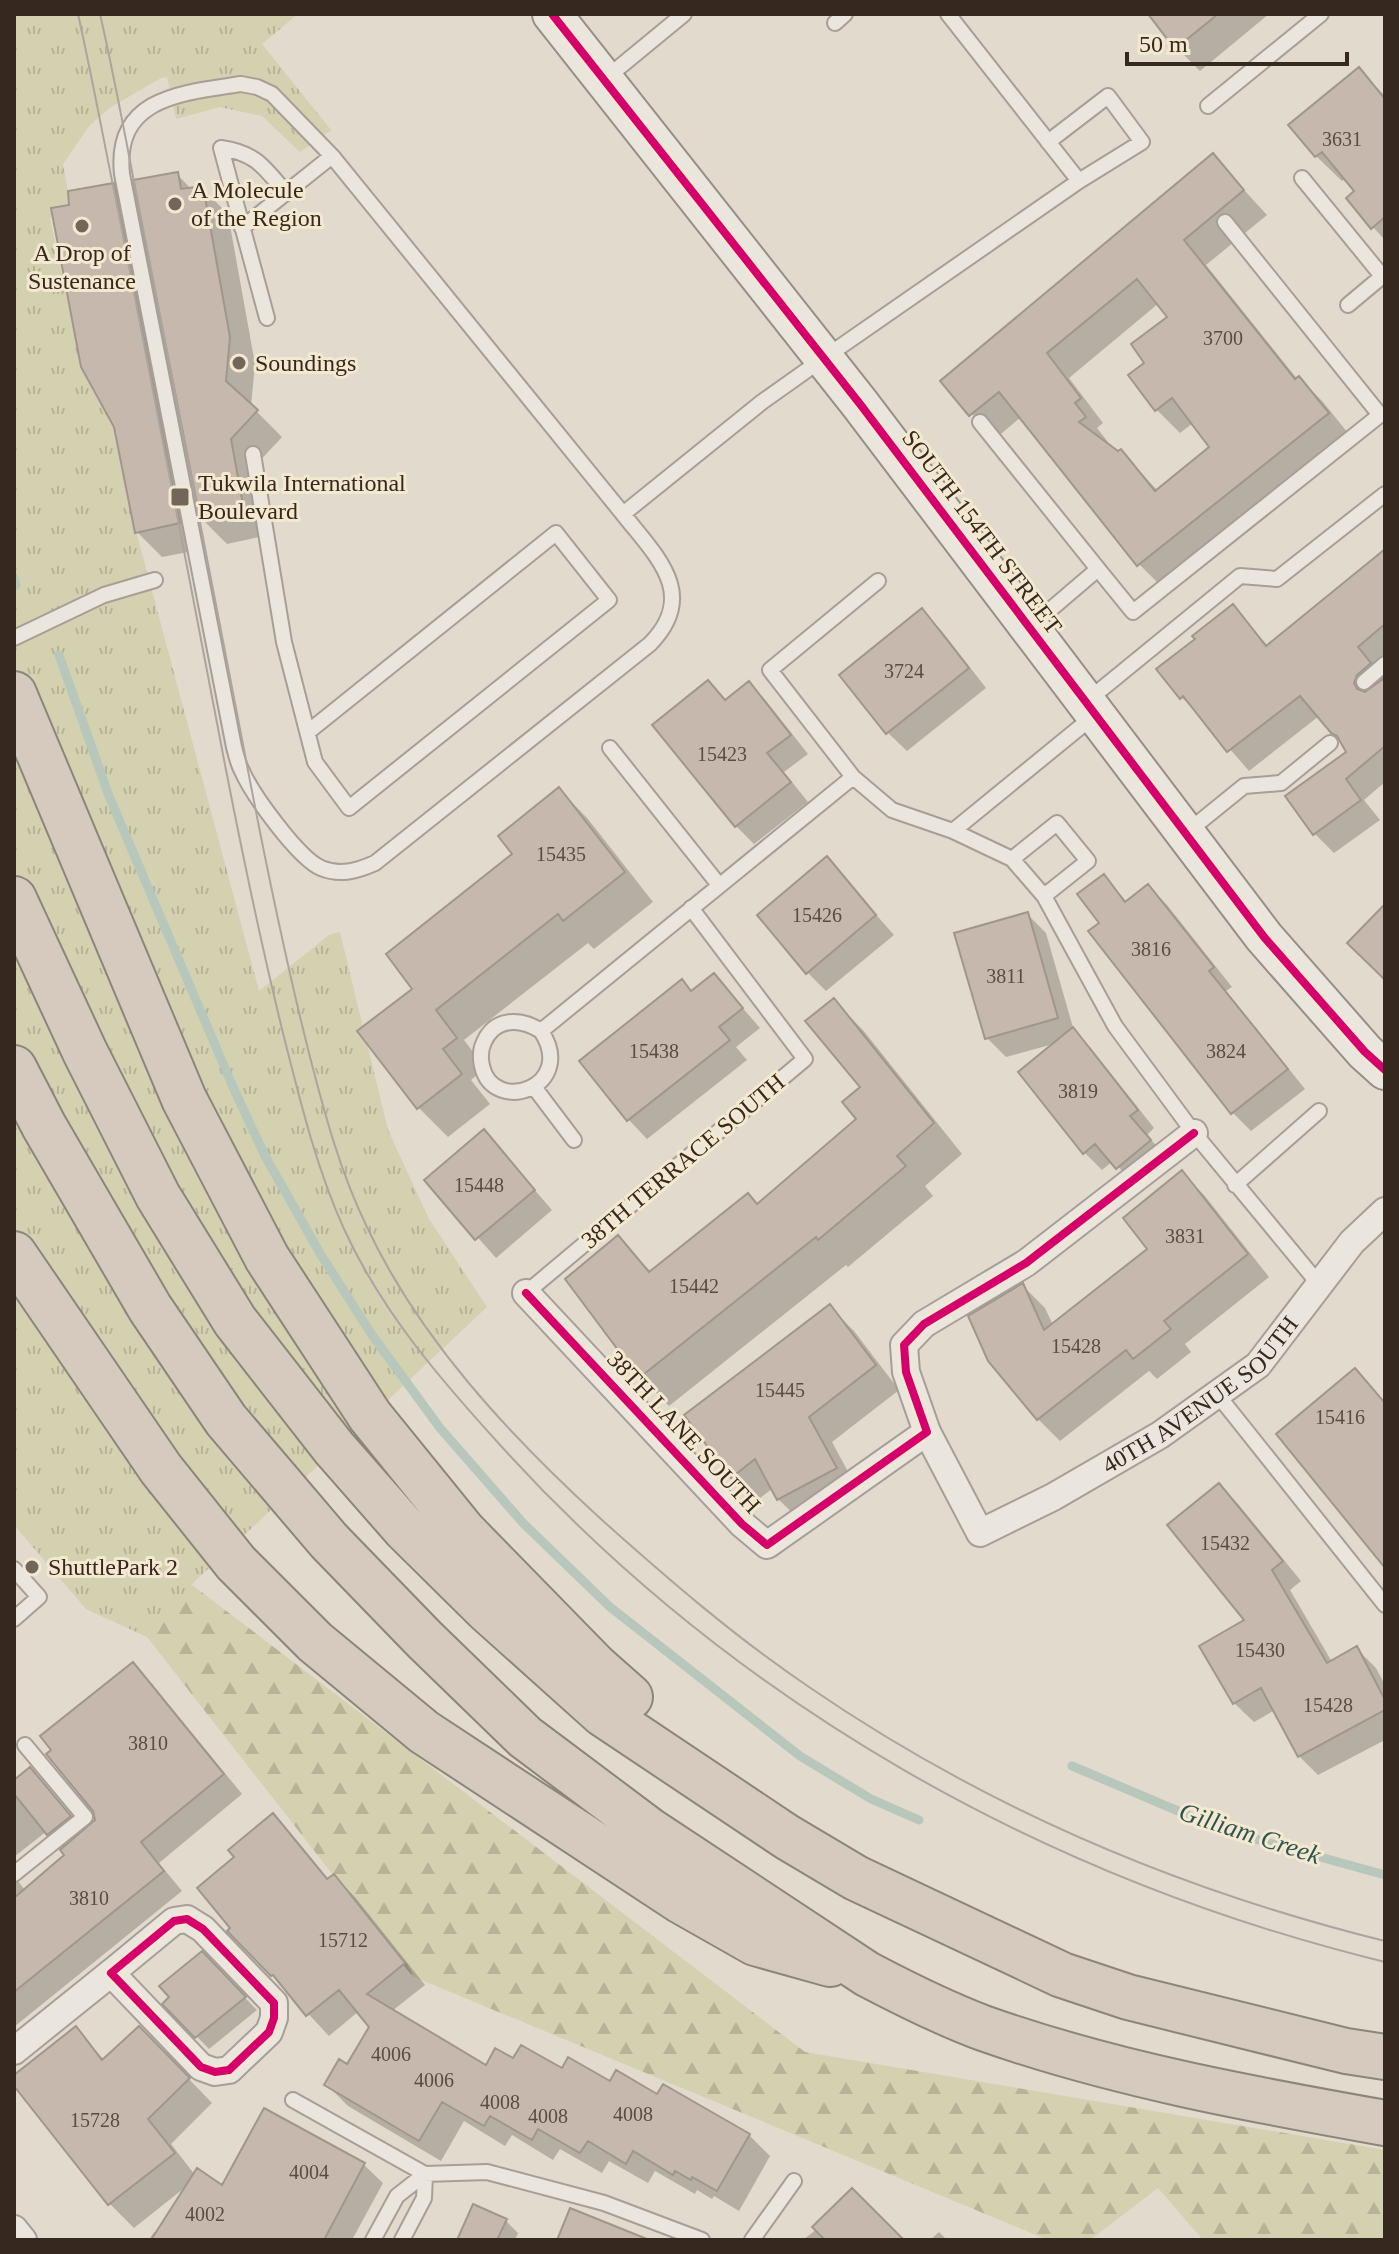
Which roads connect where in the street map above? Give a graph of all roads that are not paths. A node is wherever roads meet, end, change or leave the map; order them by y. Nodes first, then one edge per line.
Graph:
1 (552, 14) edge
2 (684, 14) edge
3 (948, 14) edge
4 (1321, 14) edge
5 (605, 79) junction
6 (1208, 106) dead end
7 (1048, 142) junction
8 (332, 156) junction
9 (1302, 178) dead end
10 (1079, 181) junction
11 (286, 193) junction
12 (1225, 222) dead end
13 (242, 228) junction
14 (1384, 275) edge
15 (1348, 305) dead end
16 (267, 318) dead end
17 (824, 358) junction
18 (980, 422) dead end
19 (253, 454) dead end
20 (1385, 494) edge
21 (623, 514) junction
22 (1098, 569) junction
23 (155, 580) dead end
24 (878, 581) dead end
25 (1030, 627) junction
26 (14, 638) edge
27 (1385, 664) edge
28 (1364, 682) dead end
29 (14, 694) edge
30 (1092, 708) junction
31 (308, 732) junction
32 (1330, 743) dead end
33 (610, 748) dead end
34 (853, 777) junction
35 (953, 831) junction
36 (1186, 833) junction
37 (1012, 859) junction
38 (719, 885) junction
39 (1044, 896) junction
40 (14, 899) edge
41 (691, 908) junction
42 (541, 1031) junction
43 (14, 1068) edge
44 (1385, 1070) edge
45 (534, 1087) junction
46 (1319, 1111) dead end
47 (1194, 1133) junction
48 (574, 1140) dead end
49 (1235, 1185) junction
50 (1385, 1211) edge
51 (14, 1254) edge
52 (1318, 1283) junction
53 (526, 1293) joint
54 (1217, 1394) junction
55 (927, 1432) junction
56 (14, 1569) edge
57 (1385, 1605) edge
58 (14, 1619) edge
59 (25, 1745) dead end
60 (787, 1837) junction
61 (14, 1874) edge
62 (111, 1973) junction
63 (867, 1974) junction
64 (14, 2051) edge
65 (1385, 2057) edge
66 (293, 2100) dead end
67 (1385, 2123) edge
68 (425, 2174) junction
69 (794, 2181) dead end
70 (14, 2229) edge
71 (23, 2240) edge
72 (373, 2240) edge
73 (402, 2240) edge
74 (702, 2240) edge
75 (752, 2240) edge

1 - 5 street, SOUTH 154TH STREET
2 - 5 lane
3 - 7 lane
4 - 6 lane
5 - 17 street, SOUTH 154TH STREET
7 - 10 lane
7 - 10 lane
8 - 11 lane
8 - 21 lane
8 - 21 lane
9 - 14 lane
10 - 17 lane
11 - 13 lane
11 - 13 lane
12 - 22 lane
13 - 16 lane
14 - 15 lane
17 - 21 lane
17 - 25 street, SOUTH 154TH STREET
18 - 22 lane
19 - 31 lane
20 - 30 lane
22 - 25 lane
23 - 26 lane
24 - 34 lane
25 - 30 street, SOUTH 154TH STREET
27 - 28 lane
29 - 60 highway
30 - 35 lane
30 - 36 street, SOUTH 154TH STREET
31 - 31 lane
32 - 36 lane
33 - 38 lane
34 - 35 lane
34 - 38 lane
35 - 37 lane
36 - 44 street, SOUTH 154TH STREET
37 - 39 lane
37 - 39 lane
38 - 41 lane
39 - 47 lane
40 - 60 highway
41 - 42 lane
41 - 53 lane, 38TH TERRACE SOUTH
42 - 45 lane
42 - 45 lane
43 - 63 highway
45 - 48 lane
46 - 49 lane
47 - 49 lane
47 - 55 street
49 - 52 lane
50 - 52 street, 40TH AVENUE SOUTH
51 - 63 highway
52 - 54 street, 40TH AVENUE SOUTH
53 - 55 street, 38TH LANE SOUTH
54 - 55 street, 40TH AVENUE SOUTH
54 - 57 lane
56 - 58 lane
59 - 61 lane
60 - 65 highway
62 - 62 street
62 - 64 street
63 - 67 highway
66 - 68 lane
68 - 72 lane
68 - 73 lane
68 - 74 lane
69 - 75 lane
70 - 71 street

